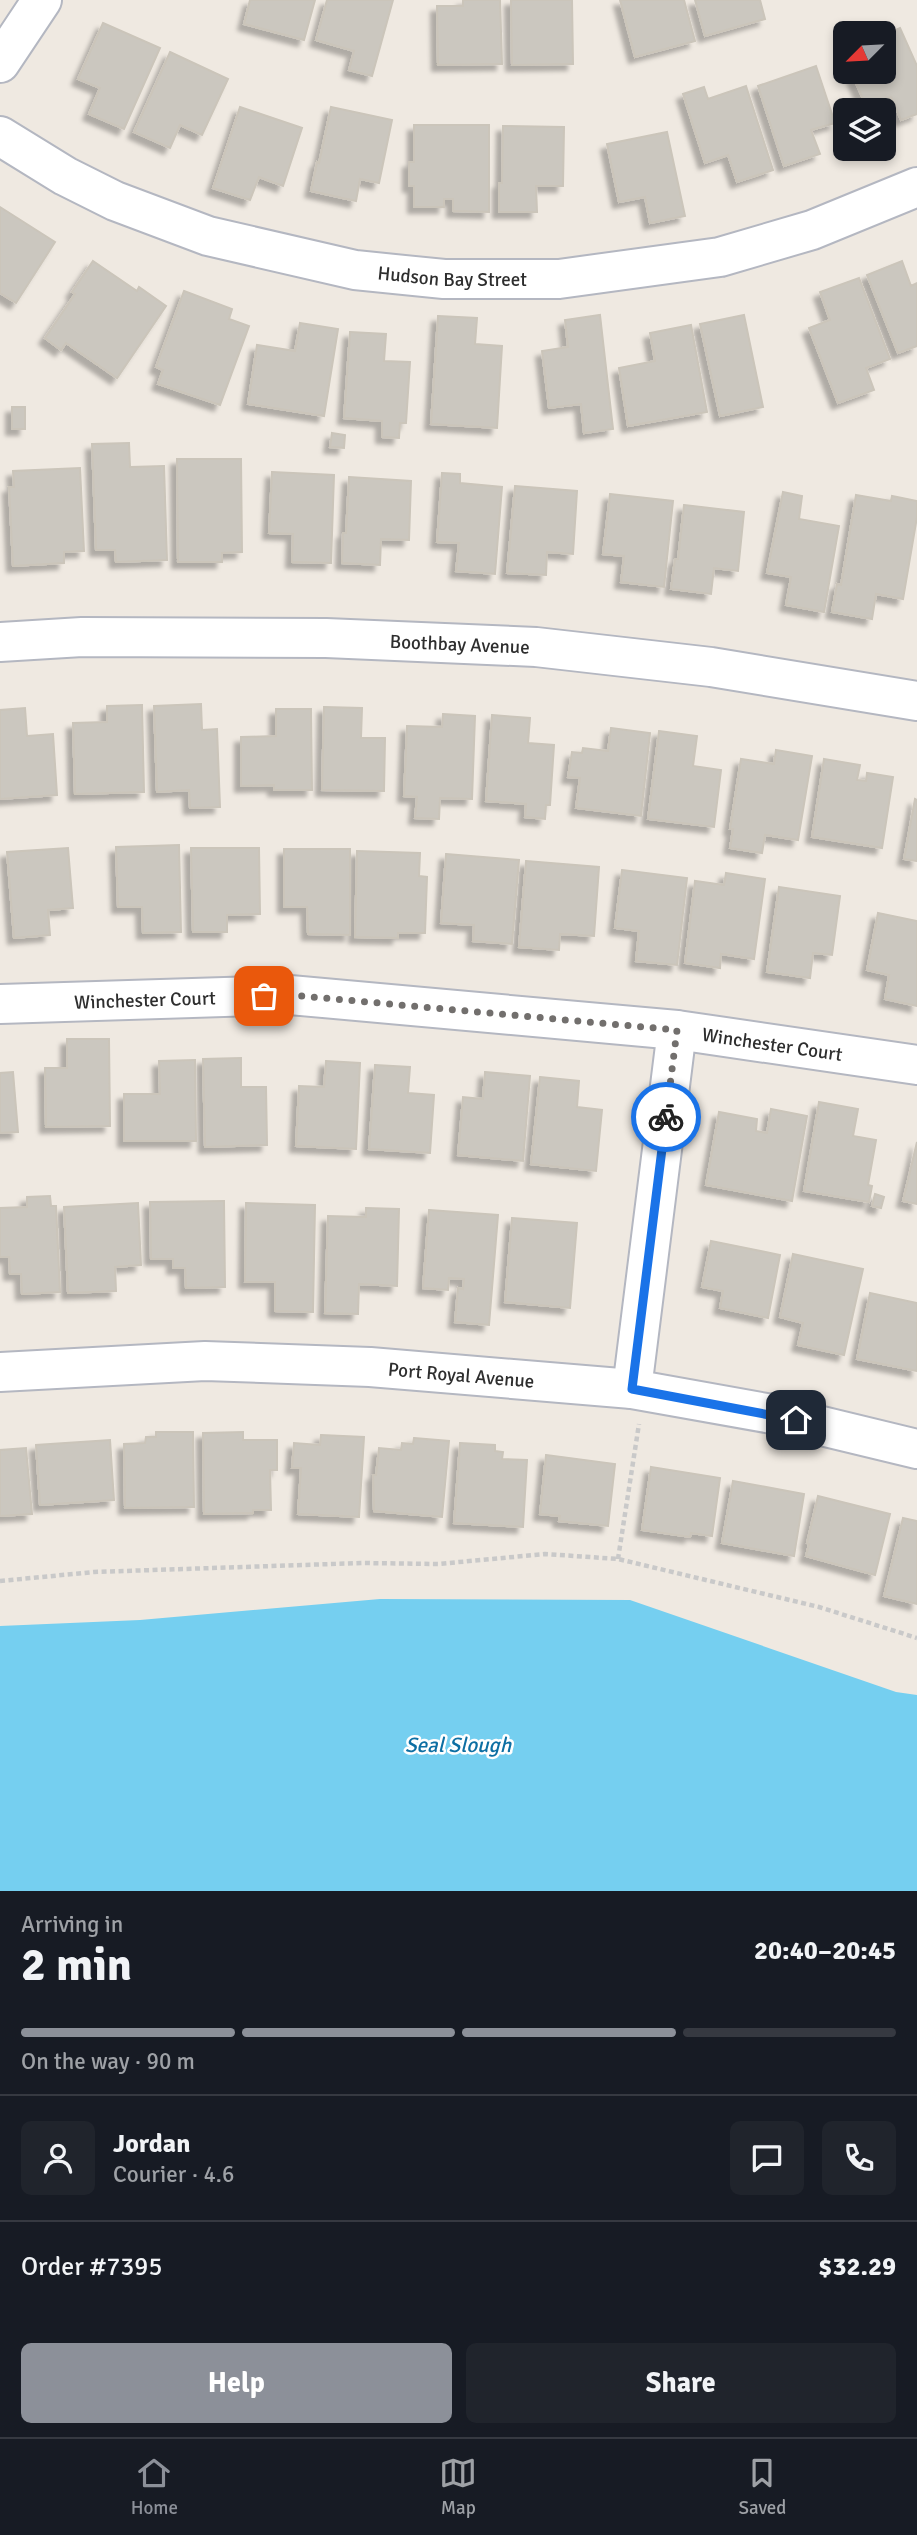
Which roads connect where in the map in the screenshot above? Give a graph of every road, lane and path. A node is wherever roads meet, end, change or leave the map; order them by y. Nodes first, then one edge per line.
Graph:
1 (42, 0) edge
2 (0, 63) edge
3 (0, 136) edge
4 (917, 187) edge
5 (0, 642) edge
6 (917, 701) edge
7 (0, 1004) edge
8 (677, 1030) junction
9 (917, 1065) edge
10 (0, 1372) edge
11 (638, 1390) junction
12 (917, 1449) edge
13 (618, 1559) junction
14 (0, 1581) edge
15 (917, 1638) edge

1 - 2 street
3 - 4 street, Hudson Bay Street
5 - 6 street, Boothbay Avenue
7 - 8 street, Winchester Court
8 - 9 street, Winchester Court
8 - 11 street
10 - 11 street, Port Royal Avenue
11 - 12 street, Port Royal Avenue
11 - 13 path
13 - 14 path
13 - 15 path

